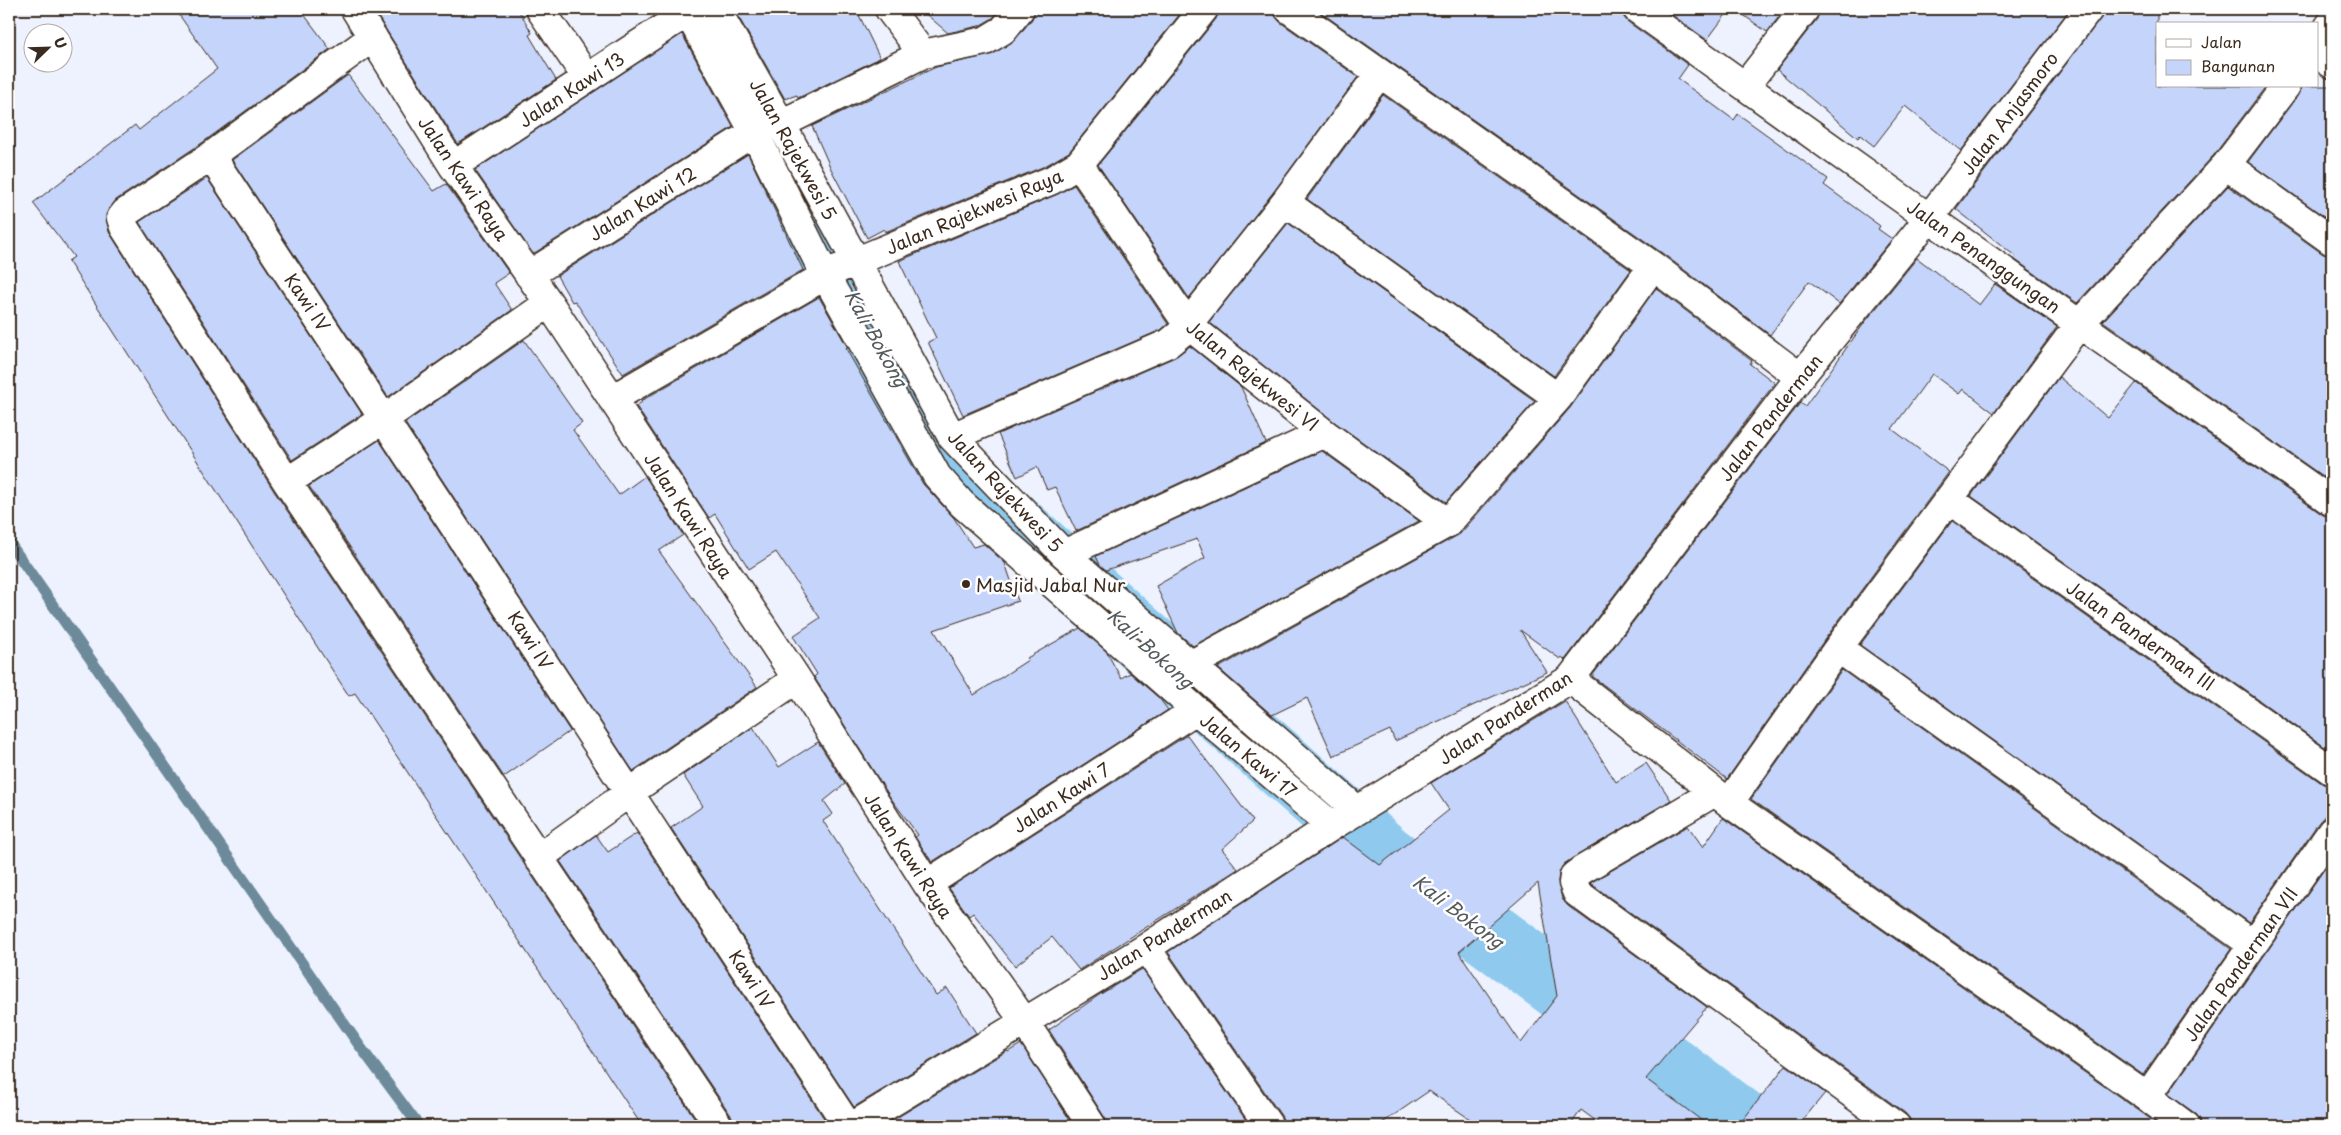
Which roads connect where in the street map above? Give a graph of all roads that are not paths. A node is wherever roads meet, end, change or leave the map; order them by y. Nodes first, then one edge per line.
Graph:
1 (355, 9) edge
2 (540, 9) edge
3 (716, 9) edge
4 (889, 9) edge
5 (1020, 9) edge
6 (1204, 9) edge
7 (1289, 9) edge
8 (1637, 9) edge
9 (1805, 9) edge
10 (2089, 9) edge
11 (687, 10) edge
12 (2332, 22) edge
13 (373, 38) junction
14 (2318, 43) edge
15 (924, 54) junction
16 (2318, 55) edge
17 (2332, 64) edge
18 (1379, 74) junction
19 (587, 78) junction
20 (1746, 86) junction
21 (2284, 88) edge
22 (781, 124) junction
23 (754, 132) junction
24 (211, 156) junction
25 (1079, 164) junction
26 (2226, 165) junction
27 (453, 166) junction
28 (1286, 202) junction
29 (1929, 218) junction
30 (2332, 242) edge
31 (1653, 266) junction
32 (841, 268) junction
33 (529, 275) junction
34 (548, 303) junction
35 (2080, 323) junction
36 (1188, 325) junction
37 (1800, 377) junction
38 (1558, 398) junction
39 (612, 399) junction
40 (385, 418) junction
41 (1324, 433) junction
42 (952, 437) junction
43 (287, 482) junction
44 (1950, 500) junction
45 (2332, 502) edge
46 (1448, 523) junction
47 (1064, 554) junction
48 (1838, 648) junction
49 (1192, 664) junction
50 (1570, 678) junction
51 (797, 679) junction
52 (1196, 710) junction
53 (2332, 770) edge
54 (630, 792) junction
55 (1722, 797) junction
56 (1345, 818) junction
57 (2332, 831) edge
58 (538, 858) junction
59 (927, 884) junction
60 (2253, 945) junction
61 (1146, 948) junction
62 (1024, 1021) junction
63 (2147, 1097) junction
64 (719, 1126) edge
65 (848, 1126) edge
66 (853, 1126) edge
67 (1092, 1126) edge
68 (1268, 1126) edge
69 (1896, 1126) edge
70 (2186, 1126) edge

1 - 13 street, Jalan Kawi Raya
2 - 19 street
3 - 22 street, Jalan Rajekwesi 5
4 - 15 street
5 - 15 street
6 - 25 street, Jalan Rajekwesi Raya
7 - 18 street
8 - 20 street, Jalan Penanggungan
9 - 20 street
10 - 29 street, Jalan Anjasmoro
11 - 19 street, Jalan Kawi 13
11 - 23 street
12 - 14 street
13 - 24 street
13 - 27 street, Jalan Kawi Raya
15 - 22 street
16 - 17 street
18 - 28 street
18 - 31 street
19 - 27 street, Jalan Kawi 13
20 - 29 street, Jalan Penanggungan
21 - 26 street
22 - 32 street, Jalan Rajekwesi 5
23 - 32 street
23 - 33 street, Jalan Kawi 12
24 - 40 street, Kawi IV
24 - 43 street
25 - 32 street, Jalan Rajekwesi Raya
25 - 36 street, Jalan Rajekwesi VI
26 - 30 street
26 - 35 street
27 - 33 street, Jalan Kawi Raya
28 - 36 street
28 - 38 street
29 - 35 street, Jalan Penanggungan
29 - 37 street, Jalan Panderman
31 - 37 street
31 - 38 street
32 - 39 street, Jalan Rajekwesi Raya
32 - 42 street, Jalan Rajekwesi 5
32 - 52 street, Jalan Kawi 17
33 - 34 street, Jalan Kawi Raya
34 - 39 street, Jalan Kawi Raya
34 - 40 street
35 - 44 street
35 - 45 street, Jalan Penanggungan
36 - 41 street, Jalan Rajekwesi VI
36 - 42 street
37 - 50 street, Jalan Panderman
38 - 46 street
39 - 51 street, Jalan Kawi Raya
40 - 43 street
40 - 54 street, Kawi IV
41 - 46 street, Jalan Rajekwesi VI
41 - 47 street
42 - 47 street, Jalan Rajekwesi 5
43 - 58 street
44 - 48 street
44 - 53 street, Jalan Panderman III
46 - 49 street
47 - 49 street, Jalan Rajekwesi 5
48 - 55 street
48 - 60 street
49 - 56 street, Jalan Rajekwesi 5
50 - 55 street
50 - 56 street, Jalan Panderman
51 - 54 street
51 - 59 street, Jalan Kawi Raya
52 - 56 street, Jalan Kawi 17
52 - 59 street, Jalan Kawi 7
54 - 58 street
54 - 65 street, Kawi IV
55 - 63 street
55 - 69 street
56 - 61 street, Jalan Panderman
57 - 60 street, Jalan Panderman VII
58 - 64 street
59 - 62 street, Jalan Kawi Raya
60 - 63 street, Jalan Panderman VII
61 - 62 street, Jalan Panderman
61 - 68 street
62 - 66 street, Jalan Panderman
62 - 67 street, Jalan Kawi Raya
63 - 70 street

